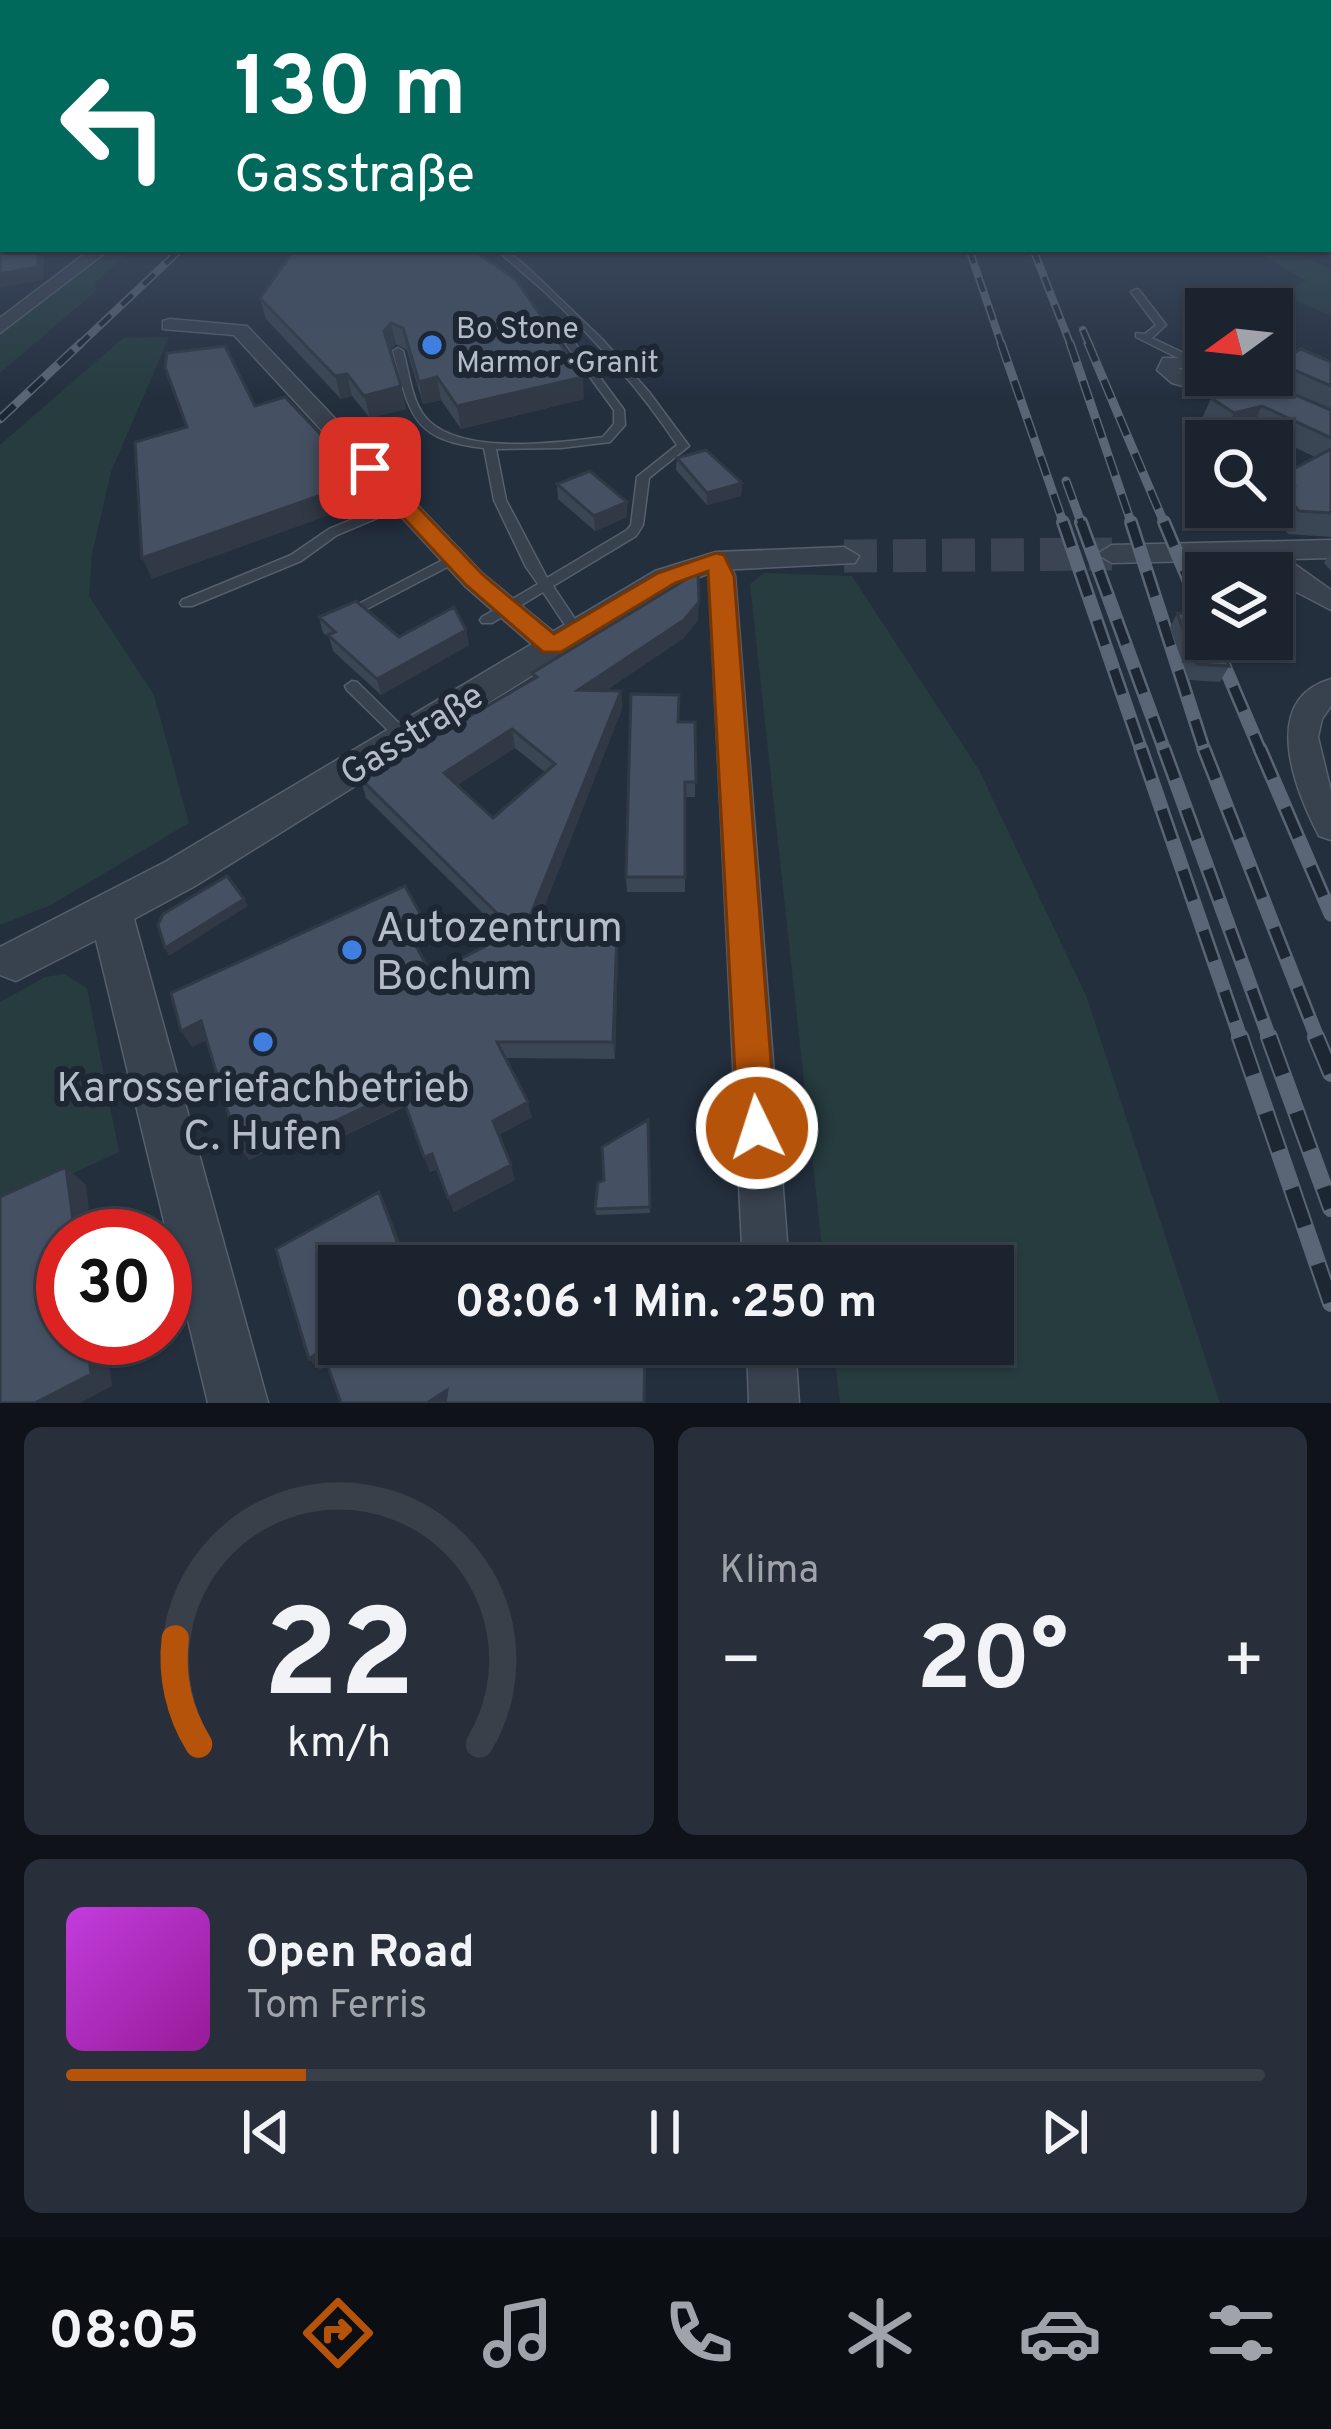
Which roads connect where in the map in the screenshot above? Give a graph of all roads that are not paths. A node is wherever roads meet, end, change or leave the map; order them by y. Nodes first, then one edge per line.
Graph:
1 (77, 268) edge
2 (525, 268) edge
3 (1136, 292) dead end
4 (170, 325) dead end
5 (0, 327) edge
6 (571, 344) dead end
7 (398, 351) edge
8 (1185, 357) edge
9 (1268, 396) edge
10 (1331, 425) edge
11 (490, 448) junction
12 (402, 503) junction
13 (1331, 549) edge
14 (1265, 551) junction
15 (1112, 554) tunnel mouth
16 (844, 556) tunnel mouth
17 (454, 558) junction
18 (716, 560) junction
19 (543, 583) junction
20 (1331, 602) edge
21 (187, 603) dead end
22 (356, 609) edge
23 (497, 614) junction
24 (564, 639) junction
25 (352, 686) dead end
26 (1331, 689) edge
27 (405, 738) junction
28 (1331, 827) edge
29 (111, 914) junction
30 (16, 961) dead end
31 (765, 1245) edge
32 (771, 1365) edge
33 (238, 1403) edge
34 (774, 1403) edge

1 - 5 street
2 - 19 lane
3 - 8 lane
4 - 12 street
6 - 11 lane
7 - 11 lane
9 - 10 street
11 - 19 lane
12 - 17 street
12 - 21 lane
13 - 14 street
14 - 15 street
14 - 20 street
16 - 18 street, Gasstraße
17 - 22 lane
17 - 23 street
18 - 24 street, Gasstraße
18 - 31 street
19 - 23 lane
19 - 24 lane
23 - 24 street
24 - 27 street, Gasstraße
25 - 27 lane
26 - 28 street
27 - 29 street, Gasstraße
29 - 30 street, Gasstraße
29 - 33 street
32 - 34 street

